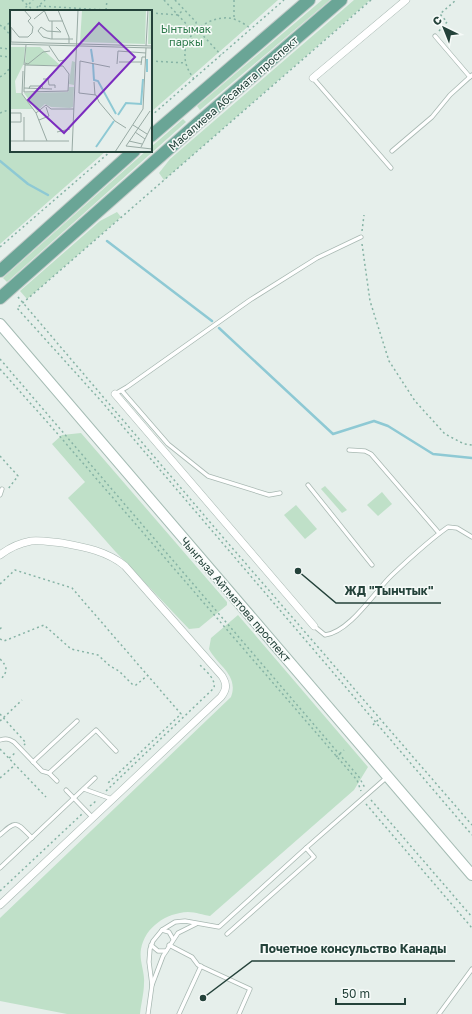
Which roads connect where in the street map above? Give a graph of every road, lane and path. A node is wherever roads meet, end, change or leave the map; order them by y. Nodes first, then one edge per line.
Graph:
1 (22, 0) edge
2 (33, 0) edge
3 (45, 0) edge
4 (107, 0) edge
5 (164, 0) edge
6 (175, 0) edge
7 (234, 0) edge
8 (284, 0) edge
9 (308, 0) edge
10 (341, 0) edge
11 (370, 0) edge
12 (406, 0) edge
13 (456, 0) edge
14 (28, 5) junction
15 (39, 6) junction
16 (184, 9) junction
17 (23, 10) edge
18 (32, 10) edge
19 (34, 10) edge
20 (106, 10) joint
21 (152, 13) edge
22 (178, 15) junction
23 (234, 19) junction
24 (10, 22) edge
25 (0, 25) edge
26 (4, 28) junction
27 (251, 29) junction
28 (197, 30) junction
29 (10, 32) edge
30 (435, 36) joint
31 (0, 48) edge
32 (10, 49) edge
33 (221, 55) junction
34 (0, 56) edge
35 (10, 57) edge
36 (152, 61) edge
37 (186, 63) junction
38 (10, 67) edge
39 (471, 76) edge
40 (0, 77) edge
41 (313, 78) joint
42 (194, 79) junction
43 (184, 107) junction
44 (10, 109) edge
45 (0, 113) edge
46 (152, 115) edge
47 (198, 123) junction
48 (152, 135) edge
49 (392, 151) dead end
50 (110, 152) edge
51 (133, 152) edge
52 (391, 168) dead end
53 (364, 215) dead end
54 (361, 237) junction
55 (0, 247) edge
56 (0, 271) edge
57 (16, 294) dead end
58 (0, 298) edge
59 (23, 302) junction
60 (0, 324) edge
61 (0, 359) edge
62 (0, 369) edge
63 (118, 392) junction
64 (472, 445) edge
65 (349, 450) dead end
66 (0, 456) edge
67 (308, 485) dead end
68 (2, 488) dead end
69 (280, 493) dead end
70 (2, 495) edge
71 (439, 533) junction
72 (472, 537) edge
73 (0, 555) edge
74 (372, 565) dead end
75 (0, 584) edge
76 (314, 626) joint
77 (0, 639) edge
78 (0, 658) edge
79 (198, 662) dead end
80 (148, 675) junction
81 (0, 680) edge
82 (22, 700) dead end
83 (0, 714) edge
84 (4, 718) junction
85 (380, 719) junction
86 (0, 721) edge
87 (77, 722) dead end
88 (376, 722) junction
89 (373, 725) dead end
90 (0, 740) edge
91 (26, 743) dead end
92 (0, 749) edge
93 (344, 750) dead end
94 (116, 751) dead end
95 (340, 754) junction
96 (336, 757) junction
97 (33, 762) junction
98 (15, 765) junction
99 (49, 773) junction
100 (388, 777) junction
101 (0, 778) edge
102 (95, 778) dead end
103 (57, 781) dead end
104 (108, 783) dead end
105 (84, 789) junction
106 (66, 790) dead end
107 (367, 794) junction
108 (102, 795) junction
109 (46, 797) dead end
110 (74, 798) junction
111 (363, 798) junction
112 (112, 799) junction
113 (86, 810) junction
114 (92, 817) junction
115 (472, 825) edge
116 (0, 835) edge
117 (472, 835) edge
118 (32, 838) junction
119 (306, 848) junction
120 (0, 868) edge
121 (472, 875) edge
122 (0, 891) edge
123 (0, 905) edge
124 (472, 916) edge
125 (196, 924) junction
126 (472, 928) edge
127 (162, 930) junction
128 (226, 934) dead end
129 (173, 939) junction
130 (151, 945) junction
131 (169, 945) junction
132 (166, 951) junction
133 (201, 966) junction
134 (472, 969) edge
135 (152, 985) junction
136 (148, 1014) edge
137 (179, 1014) edge
138 (239, 1014) edge
139 (439, 1014) edge

1 - 14 path
2 - 14 path
3 - 15 path
4 - 20 path
5 - 22 path
6 - 16 path
7 - 23 path
8 - 27 path
9 - 43 main road, Масалиева Абсамата проспект
10 - 47 main road, Масалиева Абсамата проспект
11 - 59 path
12 - 41 street
13 - 30 path
14 - 17 path
14 - 18 path
15 - 19 path
15 - 20 path
16 - 22 path
16 - 28 path
21 - 22 path
22 - 28 path
23 - 27 path
23 - 28 path
24 - 26 path
25 - 26 path
26 - 29 path
27 - 33 path
28 - 33 path
28 - 37 path
30 - 39 lane
31 - 32 path
33 - 42 path
34 - 35 path
36 - 37 path
37 - 42 path
38 - 40 path
39 - 49 lane
41 - 52 lane
42 - 46 path
43 - 47 main road
43 - 48 main road, Масалиева Абсамата проспект
44 - 45 path
47 - 58 main road, Масалиева Абсамата проспект
50 - 55 path
51 - 56 main road
53 - 54 path
54 - 63 lane
54 - 64 path
57 - 59 path
59 - 85 path
59 - 88 path
60 - 100 main road, Чынгыза Айтматова проспект
61 - 95 path
62 - 96 path
63 - 69 lane
63 - 76 street
65 - 71 lane
66 - 70 path
67 - 74 lane
68 - 70 lane
71 - 72 lane
71 - 76 lane
73 - 112 street
75 - 80 path
77 - 80 path
78 - 81 path
79 - 108 path
80 - 104 path
82 - 84 path
83 - 84 path
84 - 86 path
84 - 91 path
85 - 88 path
85 - 115 path
87 - 97 lane
88 - 89 path
88 - 117 path
90 - 97 lane
92 - 98 path
93 - 95 path
94 - 99 lane
95 - 96 path
95 - 107 path
96 - 111 path
97 - 99 lane
98 - 101 path
98 - 109 path
99 - 103 lane
100 - 107 lane
100 - 121 main road, Чынгыза Айтматова проспект
102 - 105 lane
105 - 108 lane
105 - 110 lane
106 - 110 lane
107 - 111 lane
107 - 124 path
108 - 112 lane
108 - 113 path
110 - 113 lane
110 - 118 lane
111 - 119 lane
111 - 126 path
112 - 114 street
113 - 114 lane
113 - 122 path
114 - 123 street
116 - 118 lane
118 - 120 lane
119 - 125 lane
119 - 128 lane
125 - 127 lane
125 - 129 lane
127 - 129 lane
127 - 130 lane
129 - 131 lane
130 - 132 lane
130 - 135 lane
131 - 132 lane
131 - 133 lane
132 - 135 lane
133 - 137 lane
133 - 138 lane
134 - 139 lane
135 - 136 lane

